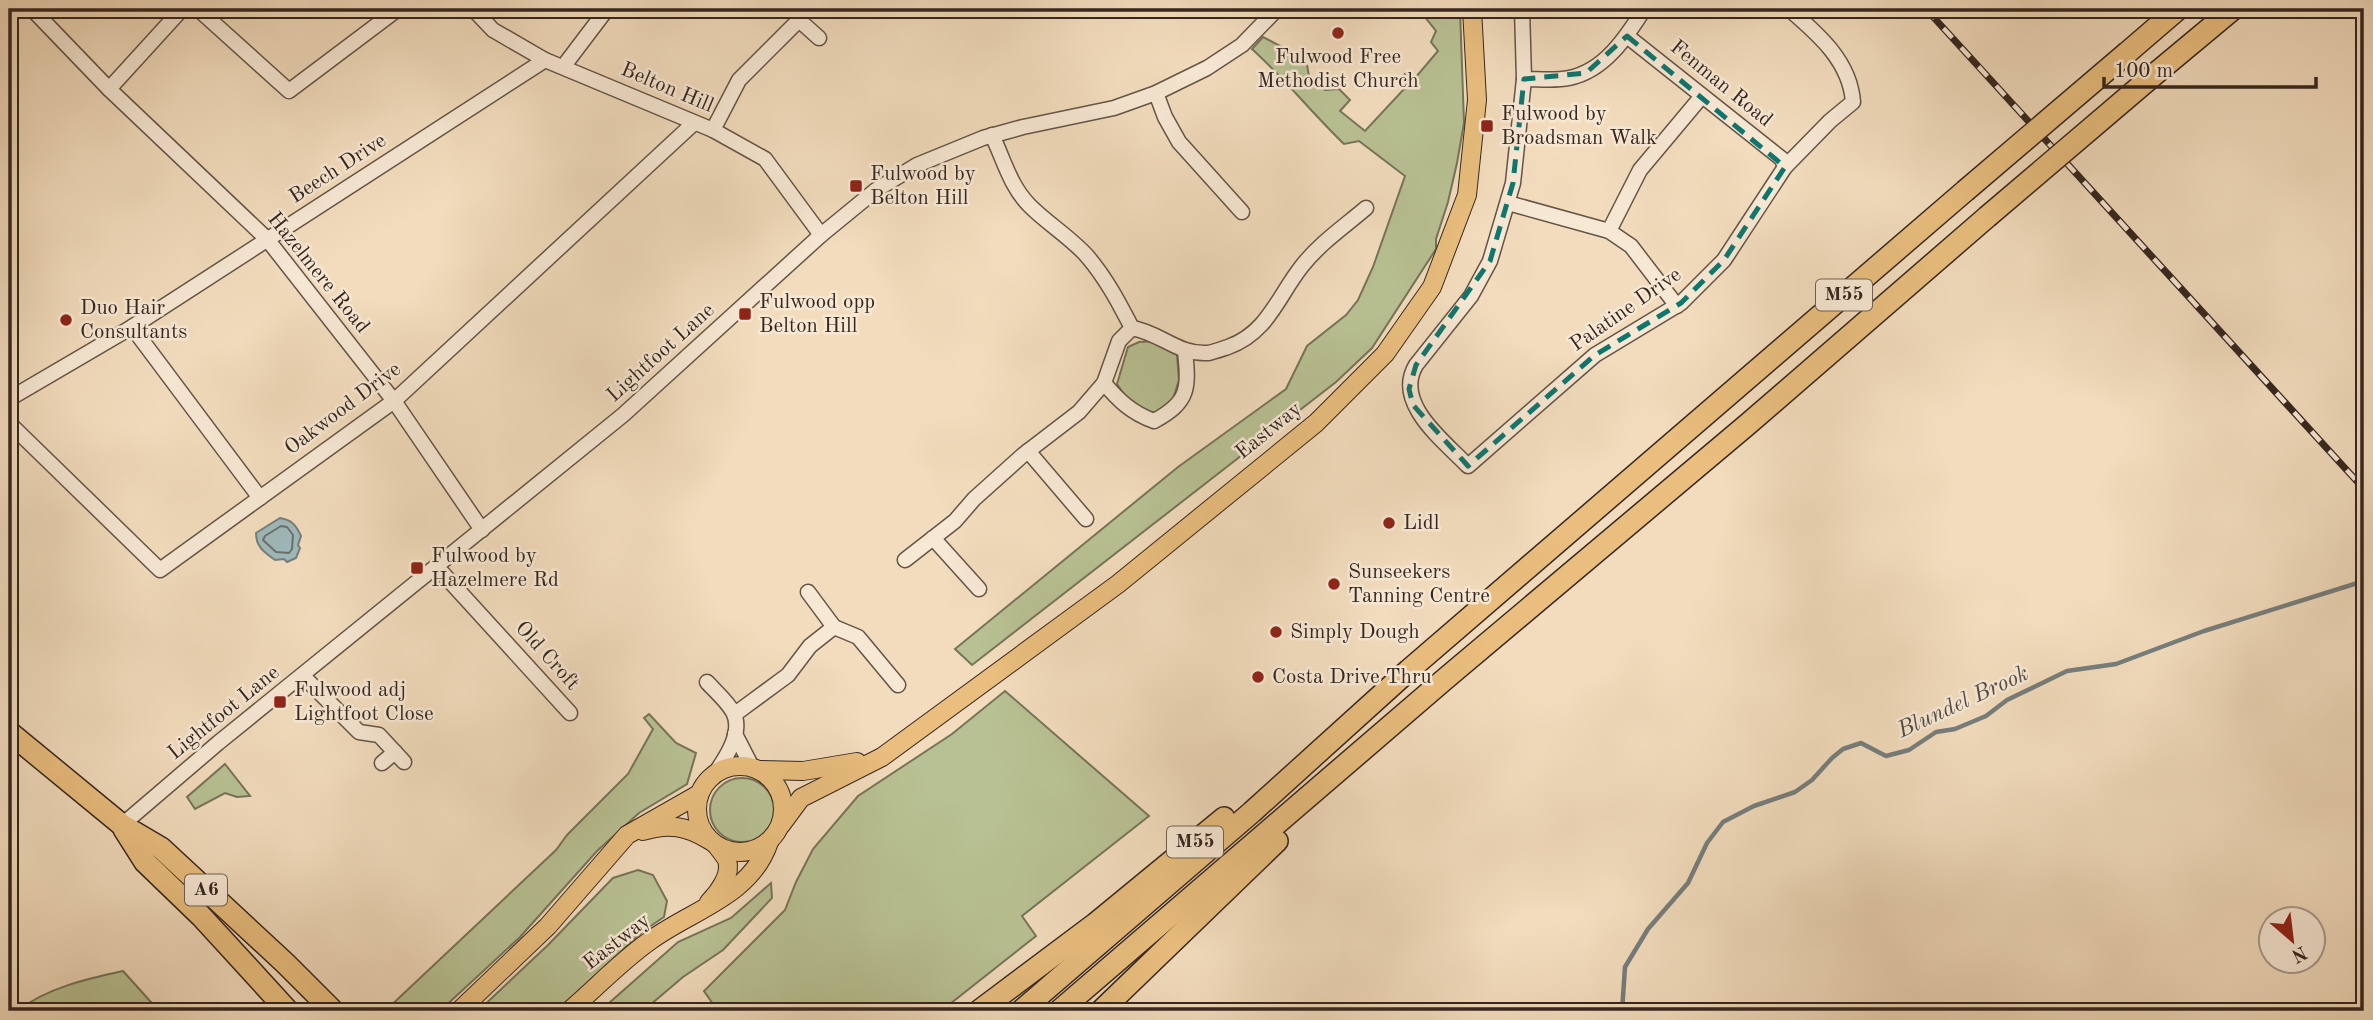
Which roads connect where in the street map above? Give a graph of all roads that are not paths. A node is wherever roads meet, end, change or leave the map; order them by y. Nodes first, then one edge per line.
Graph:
1 (32, 9) edge
2 (182, 9) edge
3 (198, 9) edge
4 (398, 9) edge
5 (473, 9) edge
6 (607, 9) edge
7 (1277, 9) edge
8 (1472, 9) edge
9 (1522, 9) edge
10 (1644, 9) edge
11 (1789, 9) edge
12 (2178, 9) edge
13 (2233, 9) edge
14 (1627, 36) junction
15 (819, 38) dead end
16 (545, 60) junction
17 (563, 67) junction
18 (1524, 79) junction
19 (109, 89) junction
20 (1156, 93) junction
21 (1702, 96) junction
22 (694, 124) junction
23 (713, 130) junction
24 (992, 135) junction
25 (1784, 167) junction
26 (1508, 203) junction
27 (1366, 208) dead end
28 (1242, 212) dead end
29 (1609, 231) junction
30 (821, 235) junction
31 (267, 239) junction
32 (1677, 306) junction
33 (132, 327) junction
34 (1132, 328) junction
35 (1185, 351) junction
36 (1104, 383) junction
37 (9, 399) edge
38 (394, 401) junction
39 (9, 423) edge
40 (1027, 451) junction
41 (260, 498) junction
42 (1086, 519) dead end
43 (482, 530) junction
44 (933, 538) junction
45 (905, 560) dead end
46 (436, 566) junction
47 (979, 589) dead end
48 (808, 592) dead end
49 (834, 627) junction
50 (1409, 670) junction
51 (303, 676) junction
52 (1445, 679) junction
53 (707, 682) dead end
54 (898, 685) dead end
55 (570, 713) dead end
56 (735, 714) junction
57 (9, 732) edge
58 (735, 734) junction
59 (882, 757) junction
60 (383, 763) dead end
61 (756, 768) junction
62 (714, 775) junction
63 (699, 794) junction
64 (122, 825) junction
65 (781, 825) junction
66 (627, 835) junction
67 (769, 842) junction
68 (713, 843) junction
69 (697, 915) junction
70 (288, 1011) edge
71 (333, 1011) edge
72 (459, 1011) edge
73 (569, 1011) edge
74 (979, 1011) edge
75 (1021, 1011) edge
76 (1059, 1011) edge
77 (1101, 1011) edge

1 - 19 street, Hazelmere Road
2 - 19 street
3 - 4 street
5 - 16 street, Belton Hill
6 - 17 street
7 - 20 street, Lightfoot Lane
8 - 59 main road, Eastway
9 - 18 street
10 - 14 street
11 - 25 street, Palatine Drive
12 - 50 highway, M55, bridge
13 - 52 highway, M55, bridge
14 - 18 street
14 - 21 street, Fenman Road
15 - 23 street
16 - 17 street, Belton Hill
16 - 31 street, Beech Drive
17 - 22 street, Belton Hill
18 - 26 street
19 - 31 street, Hazelmere Road
20 - 24 street, Lightfoot Lane
20 - 28 street
21 - 25 street, Fenman Road
21 - 29 street
22 - 23 street, Belton Hill
22 - 38 street, Oakwood Drive
23 - 30 street, Belton Hill
24 - 30 street, Lightfoot Lane
24 - 34 street
25 - 32 street, Palatine Drive
26 - 29 street
26 - 32 street, Palatine Drive
27 - 35 street
29 - 32 street
30 - 43 street, Lightfoot Lane
31 - 33 street, Beech Drive
31 - 38 street, Hazelmere Road
33 - 37 street, Beech Drive
33 - 41 street
34 - 35 street
34 - 36 street
35 - 36 street
36 - 40 street
38 - 41 street, Oakwood Drive
38 - 43 street, Hazelmere Road
39 - 41 street, Oakwood Drive
40 - 42 street
40 - 44 street
43 - 46 street, Lightfoot Lane
44 - 45 street
44 - 47 street
46 - 51 street, Lightfoot Lane
46 - 55 street, Old Croft
48 - 49 street
49 - 54 street
49 - 56 street
50 - 74 highway, M55
50 - 75 highway, M55
51 - 60 street
51 - 64 street, Lightfoot Lane
52 - 76 highway, M55
52 - 77 highway, M55
53 - 56 street
56 - 58 street
57 - 64 highway, A6
58 - 61 street
58 - 62 street
59 - 61 main road, Eastway
59 - 65 main road, Eastway
61 - 62 main road
61 - 65 main road
62 - 63 main road
63 - 66 main road
63 - 68 main road
64 - 70 highway, A6
64 - 71 highway, A6
65 - 67 main road
66 - 68 main road
66 - 72 main road
67 - 68 main road
67 - 69 main road, Eastway
68 - 69 main road, Eastway
69 - 73 main road, Eastway

